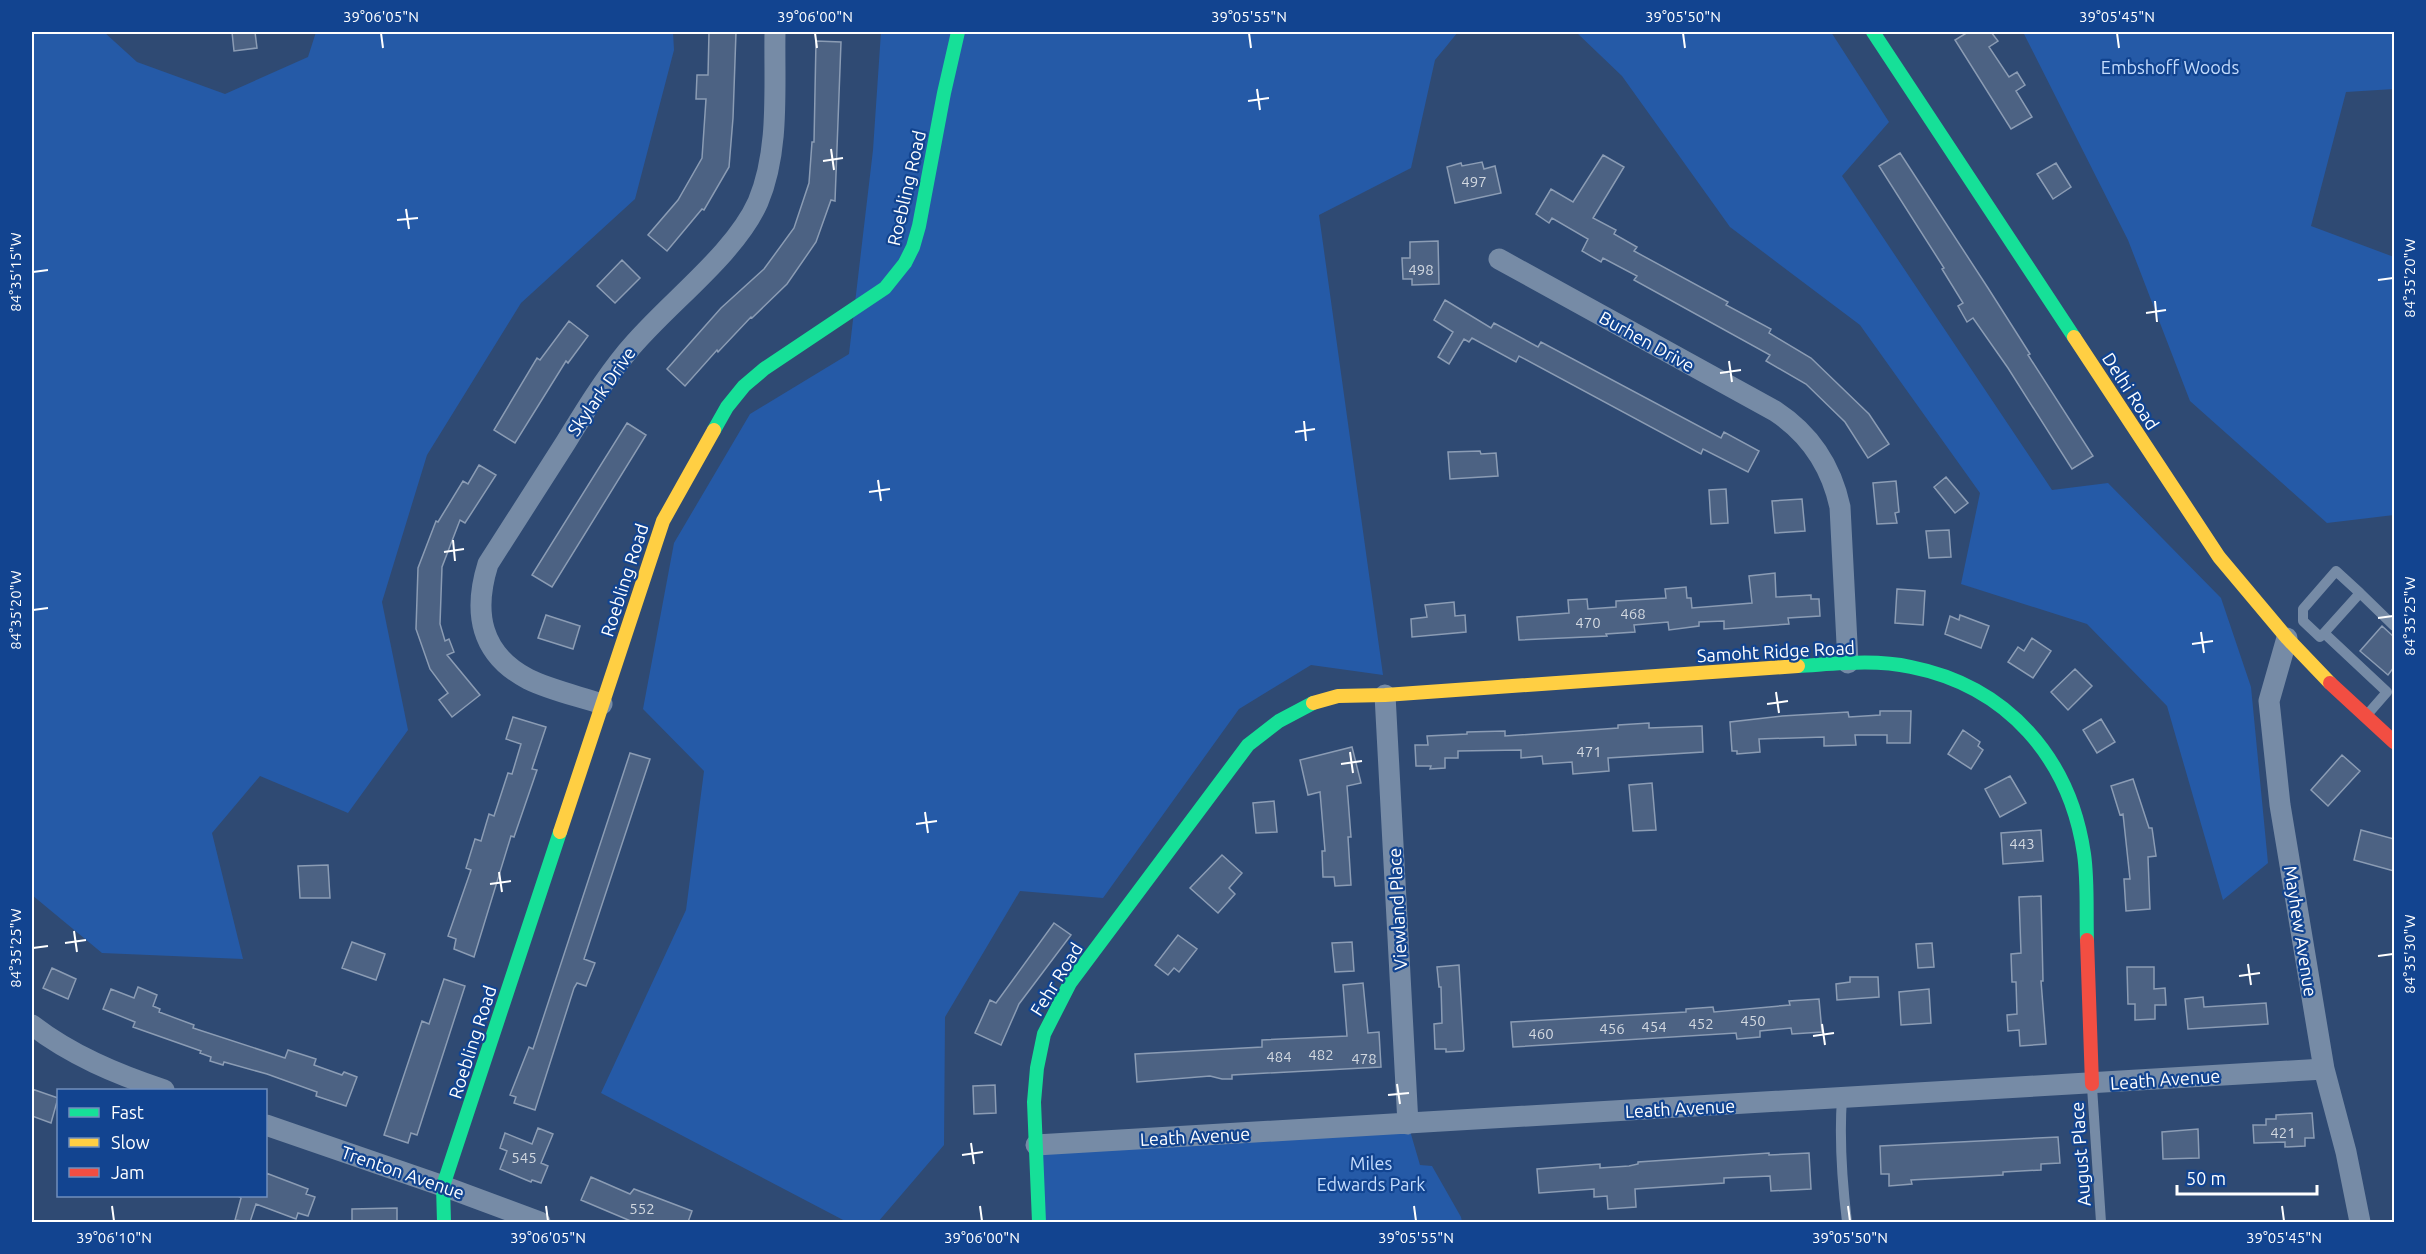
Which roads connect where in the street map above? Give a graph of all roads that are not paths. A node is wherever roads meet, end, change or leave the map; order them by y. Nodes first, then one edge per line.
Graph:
1 (775, 32) edge
2 (958, 32) edge
3 (1873, 32) edge
4 (1499, 259) dead end
5 (2360, 593) junction
6 (2303, 621) junction
7 (2394, 626) edge
8 (2324, 633) junction
9 (2287, 638) junction
10 (1848, 663) junction
11 (2391, 688) edge
12 (1385, 695) junction
13 (602, 704) junction
14 (2366, 716) junction
15 (2394, 738) edge
16 (1191, 821) joint
17 (32, 1025) edge
18 (2324, 1069) junction
19 (2092, 1084) junction
20 (161, 1089) edge
21 (1842, 1098) junction
22 (1408, 1124) junction
23 (267, 1125) edge
24 (1036, 1145) junction
25 (443, 1186) junction
26 (444, 1222) edge
27 (540, 1222) edge
28 (1039, 1222) edge
29 (1847, 1222) edge
30 (2102, 1222) edge
31 (2360, 1222) edge

1 - 13 street, Skylark Drive
2 - 13 street, Roebling Road
3 - 9 street, Delhi Road
4 - 10 street, Burhen Drive
5 - 6 lane
5 - 7 lane
5 - 8 lane
6 - 8 lane
6 - 9 lane
8 - 11 lane
9 - 14 street, Delhi Road
9 - 18 street, Mayhew Avenue
10 - 12 street, Samoht Ridge Road
10 - 19 street, Samoht Ridge Road
11 - 14 lane
12 - 16 street, Samoht Ridge Road
12 - 22 street, Viewland Place
13 - 25 street, Roebling Road
14 - 15 street, Delhi Road
16 - 24 street, Fehr Road
17 - 20 street
18 - 19 street, Leath Avenue
18 - 31 street, Mayhew Avenue
19 - 21 street, Leath Avenue
19 - 30 lane, August Place
21 - 22 street, Leath Avenue
21 - 29 lane
22 - 24 street, Leath Avenue
23 - 25 street, Trenton Avenue
24 - 28 street, Fehr Road
25 - 26 street, Roebling Road
25 - 27 street, Trenton Avenue

